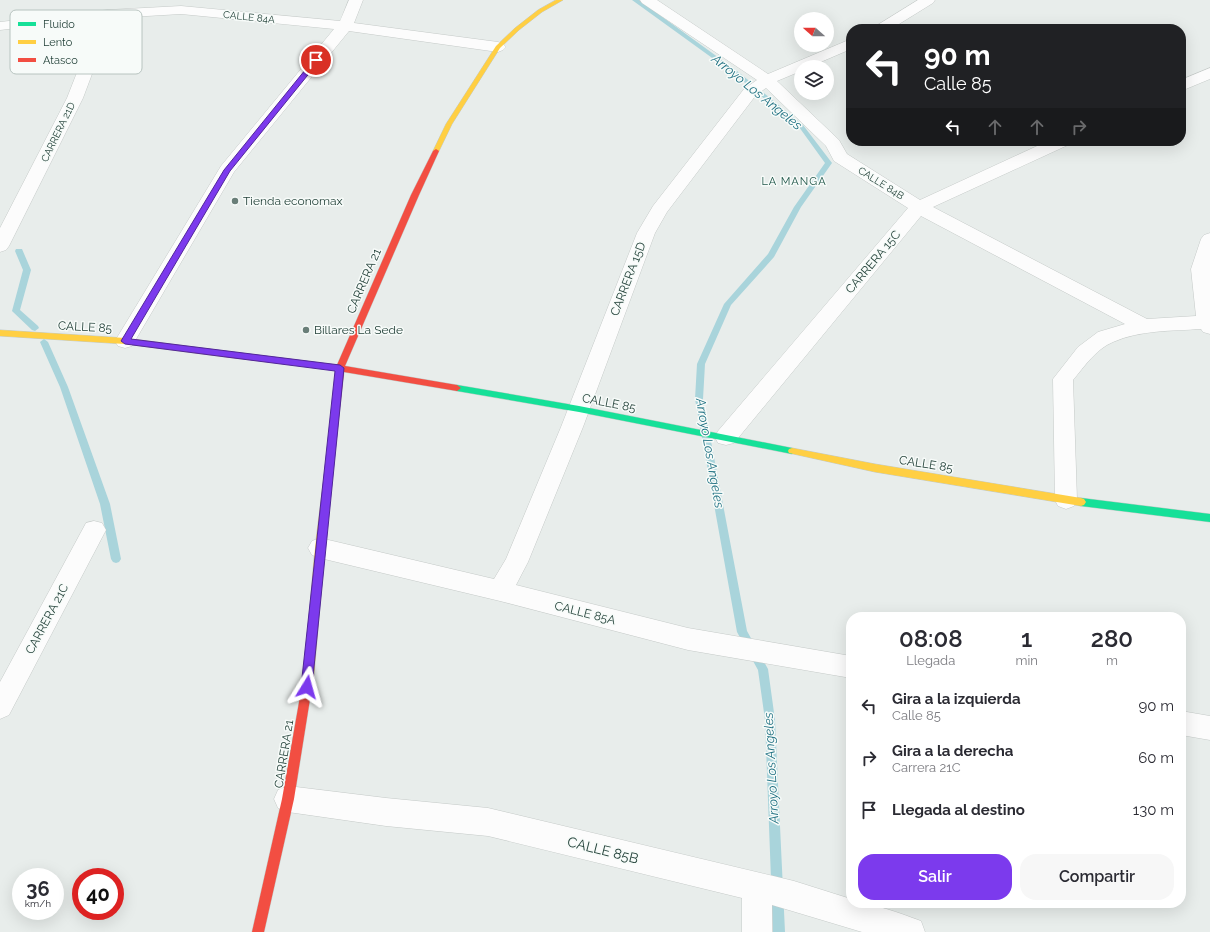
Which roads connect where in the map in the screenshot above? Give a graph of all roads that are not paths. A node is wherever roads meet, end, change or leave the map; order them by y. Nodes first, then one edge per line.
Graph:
1 (356, 0) edge
2 (560, 0) edge
3 (647, 0) edge
4 (928, 0) edge
5 (183, 5) edge
6 (141, 10) edge
7 (889, 24) edge
8 (10, 25) edge
9 (0, 26) edge
10 (345, 26) junction
11 (846, 45) edge
12 (498, 48) junction
13 (1210, 73) edge
14 (84, 74) edge
15 (1186, 84) edge
16 (758, 86) junction
17 (1051, 146) edge
18 (919, 207) junction
19 (1210, 239) edge
20 (0, 246) edge
21 (1205, 272) edge
22 (1209, 324) edge
23 (1144, 326) junction
24 (0, 333) edge
25 (125, 341) junction
26 (340, 368) junction
27 (575, 418) junction
28 (721, 437) junction
29 (1066, 500) junction
30 (1210, 518) edge
31 (94, 530) dead end
32 (320, 548) junction
33 (500, 591) junction
34 (846, 666) edge
35 (0, 707) edge
36 (1186, 724) edge
37 (1210, 728) edge
38 (288, 799) junction
39 (762, 888) junction
40 (258, 932) edge
41 (757, 932) edge
42 (910, 932) edge

1 - 10 street
2 - 12 street, CARRERA 21
3 - 16 street, CALLE 84B
4 - 7 street
5 - 6 street, CALLE 84A
5 - 10 street, CALLE 84A
8 - 9 street, CALLE 84A
10 - 12 street, CALLE 84A
10 - 25 street
11 - 16 street, CARRERA 15D
12 - 26 street, CARRERA 21
13 - 15 street
14 - 20 street, CARRERA 21D
16 - 18 street, CALLE 84B
16 - 27 street, CARRERA 15D
17 - 18 street, CARRERA 15C
18 - 23 street, CALLE 84B
18 - 28 street, CARRERA 15C
19 - 21 street
21 - 22 street
22 - 23 street
23 - 29 street
24 - 25 street, CALLE 85
25 - 26 street, CALLE 85
26 - 27 street, CALLE 85
26 - 32 street, CARRERA 21
27 - 28 street, CALLE 85
27 - 33 street, CARRERA 15D
28 - 29 street, CALLE 85
29 - 30 street, CALLE 85
31 - 35 street, CARRERA 21C
32 - 33 street, CALLE 85A
32 - 38 street, CARRERA 21
33 - 34 street, CALLE 85A
36 - 37 street
38 - 39 street, CALLE 85B
38 - 40 street, CARRERA 21
39 - 41 street
39 - 42 street, CALLE 85B

